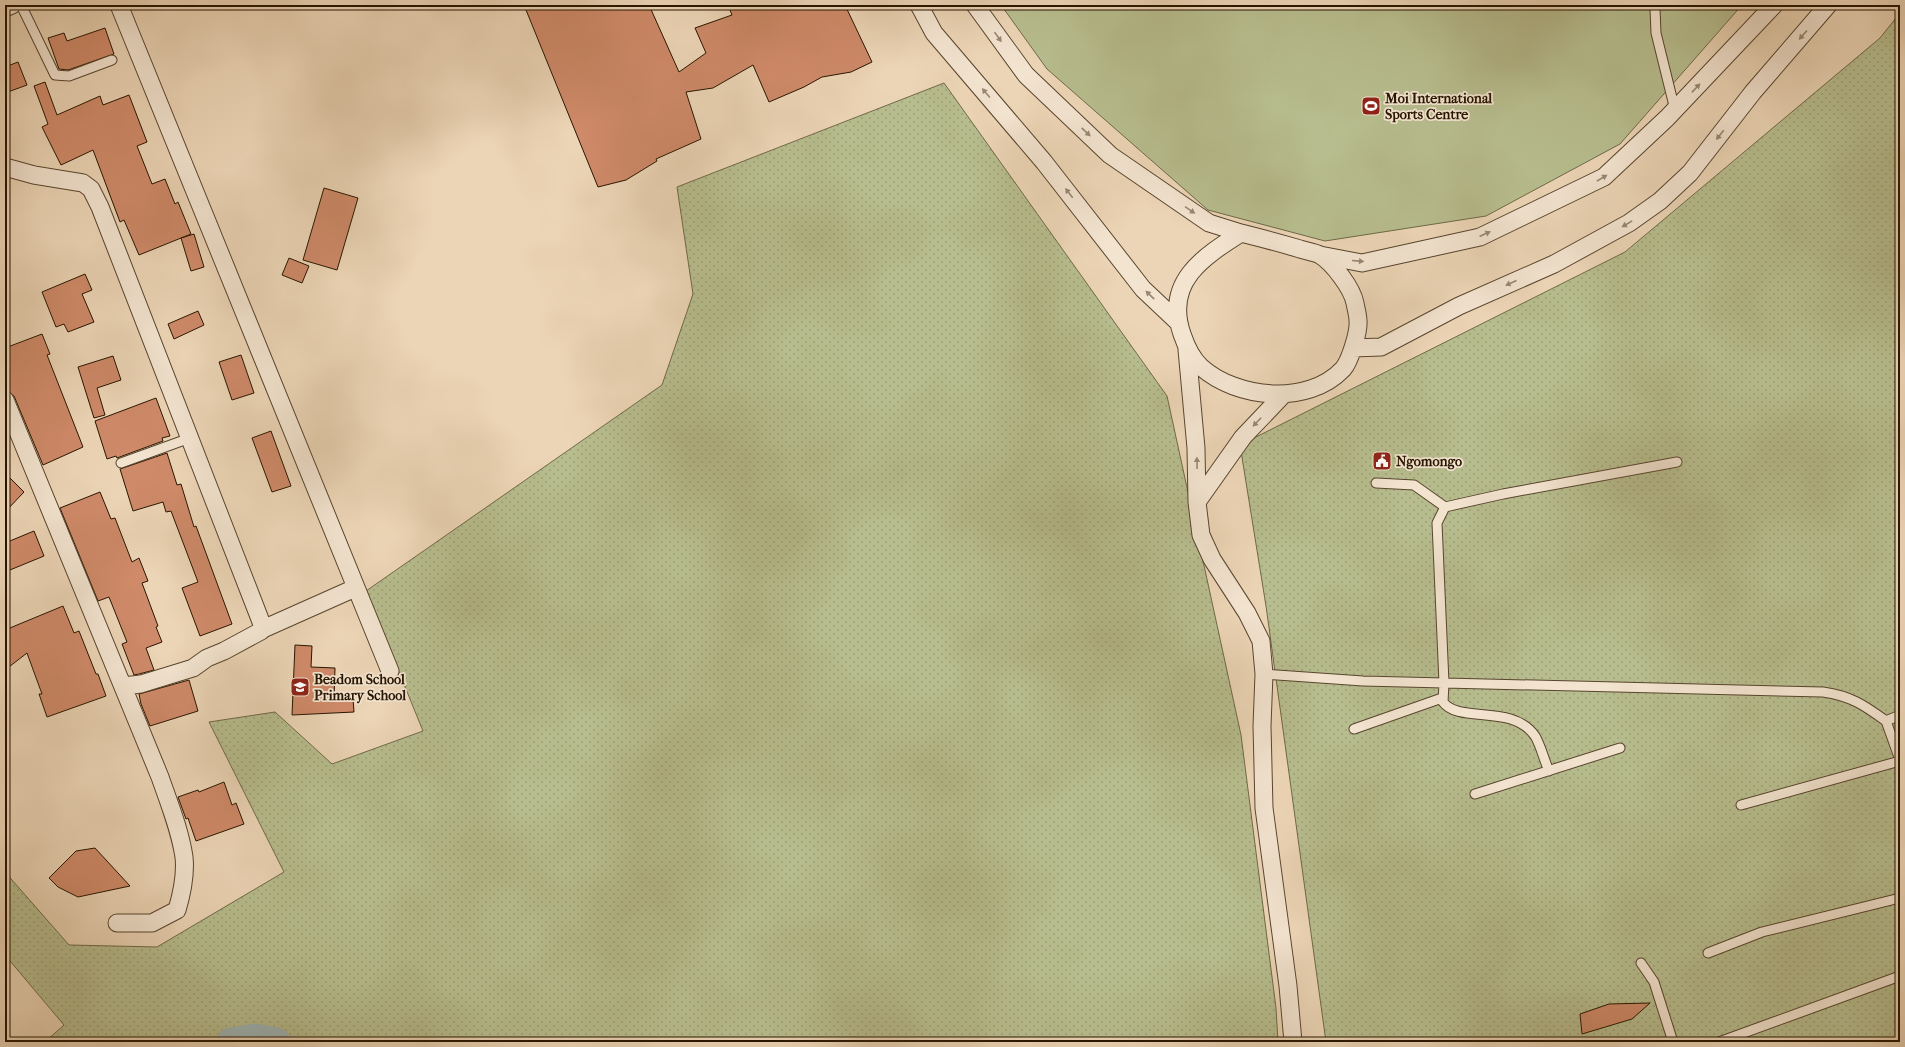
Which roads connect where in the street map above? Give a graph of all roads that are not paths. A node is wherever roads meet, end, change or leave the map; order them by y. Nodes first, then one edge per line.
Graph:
1 (12, 5) edge
2 (21, 5) edge
3 (119, 5) edge
4 (919, 5) edge
5 (975, 5) edge
6 (1653, 5) edge
7 (1774, 5) edge
8 (1828, 5) edge
9 (5, 8) edge
10 (112, 60) dead end
11 (1675, 110) junction
12 (5, 167) edge
13 (1242, 233) junction
14 (1320, 255) junction
15 (1178, 322) junction
16 (1353, 348) junction
17 (1187, 350) junction
18 (1284, 394) junction
19 (5, 400) edge
20 (190, 438) junction
21 (1677, 462) dead end
22 (121, 463) dead end
23 (1376, 483) dead end
24 (1197, 502) junction
25 (1445, 507) junction
26 (355, 588) junction
27 (263, 629) junction
28 (390, 671) dead end
29 (1264, 674) junction
30 (1444, 683) junction
31 (123, 686) junction
32 (1442, 698) junction
33 (1900, 715) edge
34 (1886, 721) junction
35 (1354, 729) dead end
36 (1620, 748) dead end
37 (1900, 760) edge
38 (1549, 771) junction
39 (1475, 794) dead end
40 (1741, 805) dead end
41 (1900, 898) edge
42 (117, 923) dead end
43 (1708, 953) dead end
44 (1640, 963) dead end
45 (1900, 976) edge
46 (1293, 1042) edge
47 (1673, 1042) edge
48 (1719, 1042) edge

1 - 9 street
2 - 10 lane
3 - 26 street
15 -> 4 street
5 -> 13 street
6 - 11 lane
11 -> 7 street
8 -> 16 street
14 -> 11 street
12 - 20 street
13 - 14 street
13 - 15 street
14 - 16 street
15 - 17 street
16 - 18 street
17 - 18 street
24 -> 17 street
18 -> 24 street
19 - 31 street
20 - 22 lane
20 - 27 street
21 - 25 lane
23 - 25 lane
24 - 29 street
25 - 30 lane
26 - 27 street
26 - 28 street
27 - 31 street
29 - 30 lane
29 - 46 street
30 - 32 lane
30 - 34 lane
31 - 42 street
32 - 35 lane
32 - 38 lane
33 - 34 lane
34 - 37 lane
36 - 38 lane
37 - 40 lane
38 - 39 lane
41 - 43 lane
44 - 47 lane
45 - 48 lane

